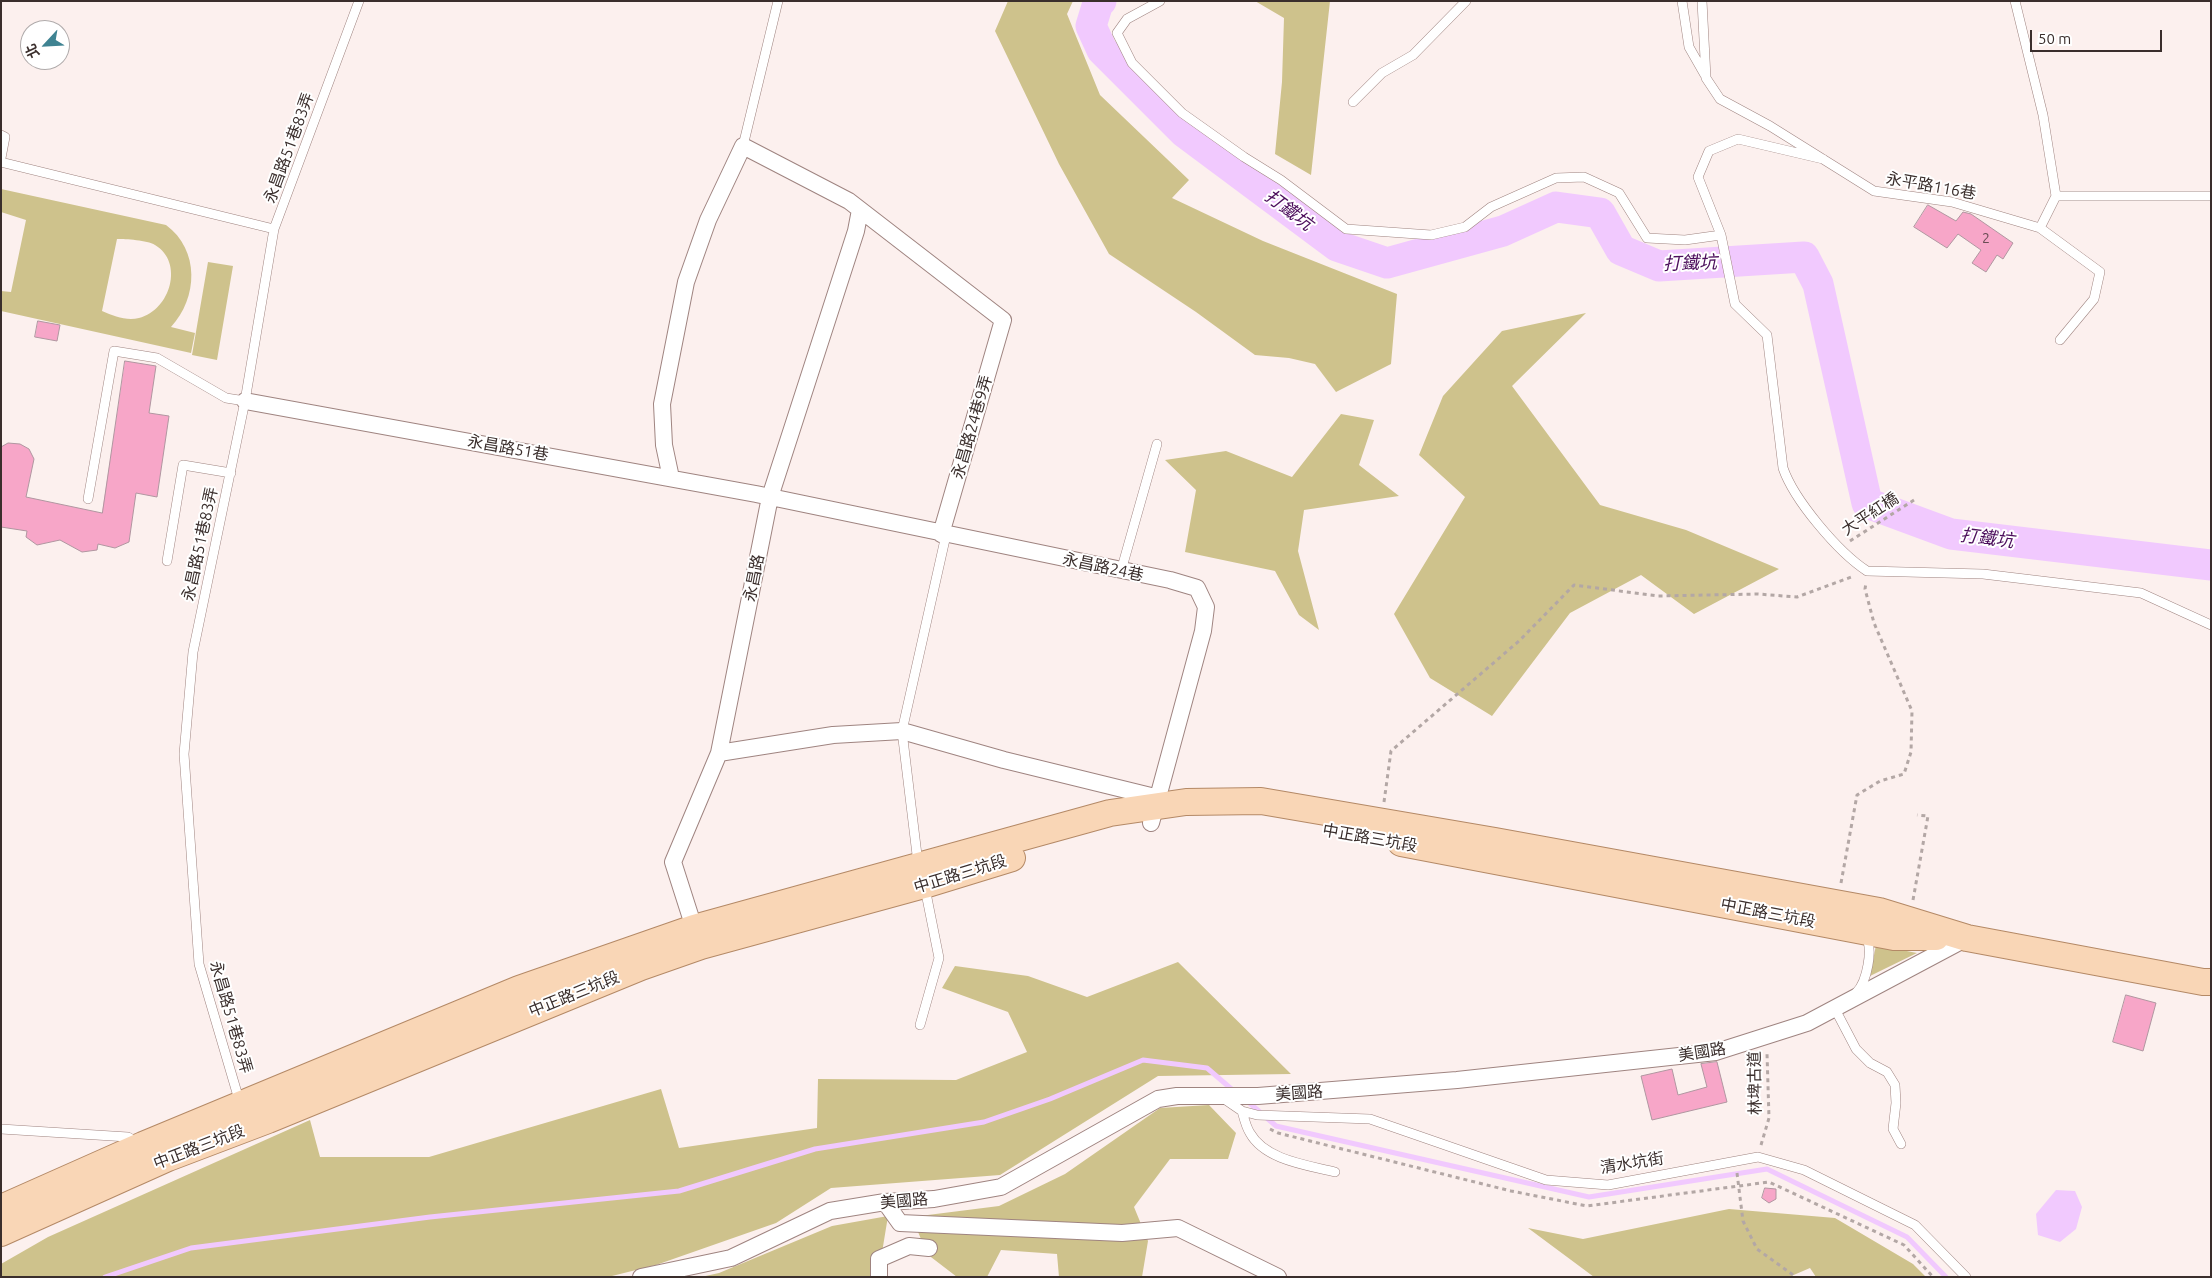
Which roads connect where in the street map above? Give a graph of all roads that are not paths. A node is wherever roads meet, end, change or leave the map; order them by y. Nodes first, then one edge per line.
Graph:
1 (359, 1) edge
2 (778, 1) edge
3 (1160, 1) edge
4 (1466, 1) edge
5 (1682, 1) edge
6 (1702, 1) edge
7 (2015, 1) edge
8 (1706, 78) junction
9 (1353, 102) dead end
10 (1, 135) edge
11 (743, 146) junction
12 (1, 158) edge
13 (1823, 159) junction
14 (1, 162) edge
15 (2056, 196) junction
16 (2211, 196) edge
17 (860, 210) junction
18 (2040, 228) junction
19 (274, 229) junction
20 (1721, 235) junction
21 (2060, 340) dead end
22 (245, 401) junction
23 (1157, 444) dead end
24 (231, 473) junction
25 (671, 478) junction
26 (770, 497) junction
27 (88, 499) dead end
28 (944, 534) junction
29 (167, 561) dead end
30 (1121, 571) junction
31 (2211, 625) edge
32 (902, 731) junction
33 (719, 753) junction
34 (1156, 809) junction
35 (922, 875) junction
36 (1862, 931) junction
37 (697, 937) junction
38 (1967, 938) junction
39 (2207, 982) edge
40 (1842, 1005) junction
41 (920, 1025) dead end
42 (1226, 1096) junction
43 (241, 1105) junction
44 (1242, 1111) junction
45 (1, 1129) edge
46 (1901, 1144) dead end
47 (156, 1151) junction
48 (1334, 1172) dead end
49 (885, 1202) junction
50 (1, 1208) edge
51 (1, 1233) edge
52 (929, 1248) dead end
53 (641, 1277) edge
54 (879, 1277) edge
55 (1278, 1277) edge
56 (1966, 1277) edge

1 - 19 lane, 永昌路51巷83弄
2 - 11 lane
3 - 20 lane
4 - 9 lane
5 - 8 lane
6 - 8 lane, 永平路116巷
7 - 15 lane
8 - 13 lane, 永平路116巷
10 - 12 lane
11 - 17 street
11 - 25 street
13 - 18 lane, 永平路116巷
13 - 20 lane
14 - 19 lane
15 - 16 lane
15 - 18 lane
17 - 26 street, 永昌路
17 - 28 street, 永昌路24巷9弄
18 - 21 lane, 永平路116巷
19 - 22 lane, 永昌路51巷83弄
20 - 31 lane
22 - 24 lane, 永昌路51巷83弄
22 - 25 street, 永昌路51巷
22 - 27 lane
23 - 30 lane
24 - 29 lane
24 - 43 lane, 永昌路51巷83弄
25 - 26 street, 永昌路51巷
26 - 28 street, 永昌路24巷
26 - 33 street, 永昌路
28 - 30 street, 永昌路24巷
28 - 32 lane
30 - 34 street, 永昌路24巷
32 - 33 street
32 - 34 street
32 - 35 lane
33 - 37 street, 永昌路
34 - 35 main road, 中正路三坑段
34 - 36 main road, 中正路三坑段
34 - 38 main road, 中正路三坑段
35 - 37 main road, 中正路三坑段
35 - 41 lane
36 - 38 main road, 中正路三坑段
36 - 40 lane
37 - 43 main road, 中正路三坑段
37 - 47 main road, 中正路三坑段
38 - 39 main road, 中正路三坑段
38 - 40 street, 美國路
40 - 42 street, 美國路
40 - 46 lane
42 - 44 lane
42 - 49 street, 美國路
43 - 47 main road, 中正路三坑段
44 - 48 lane
44 - 56 lane, 清水坑街
45 - 47 lane
47 - 50 main road, 中正路三坑段
47 - 51 main road, 中正路三坑段
49 - 53 street, 美國路
49 - 55 street
52 - 54 street

